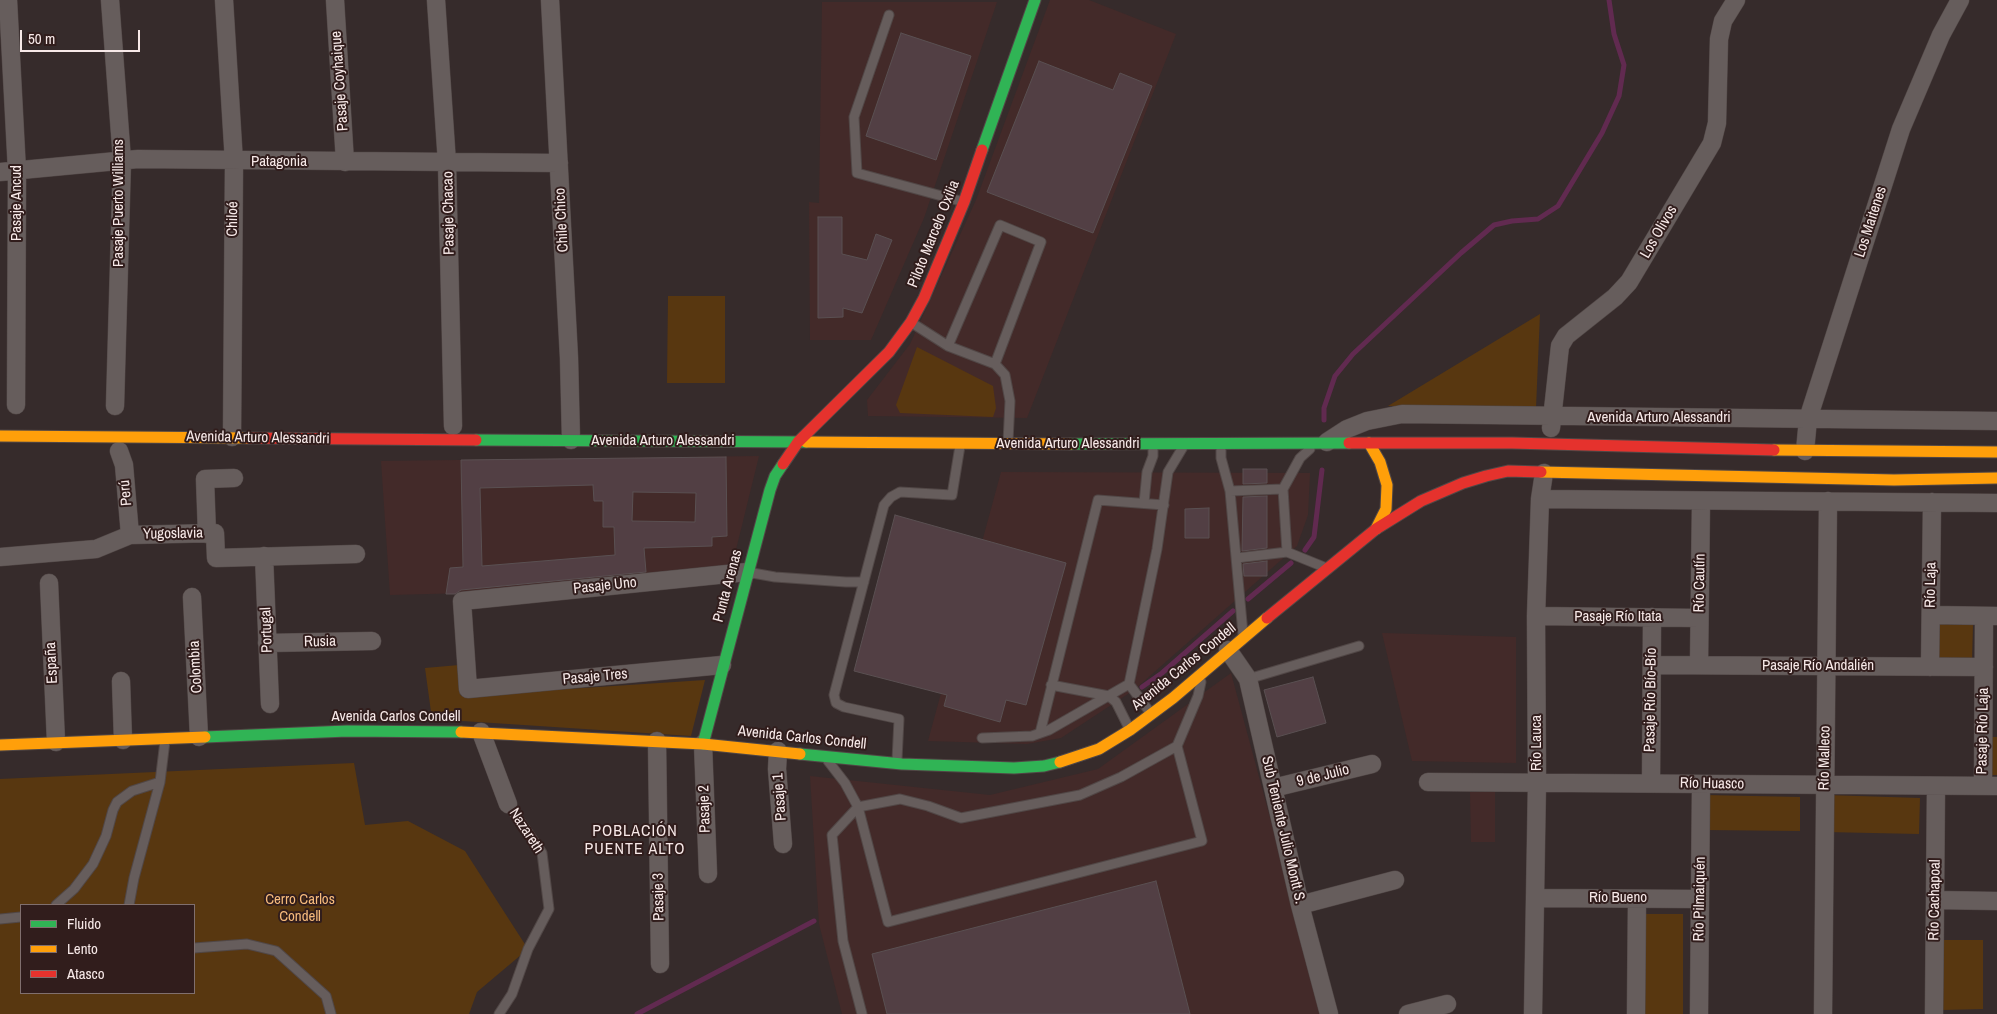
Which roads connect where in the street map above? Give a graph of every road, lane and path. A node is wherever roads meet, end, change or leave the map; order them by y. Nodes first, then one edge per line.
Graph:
1 (8, 0) edge
2 (110, 0) edge
3 (224, 0) edge
4 (335, 0) edge
5 (436, 0) edge
6 (550, 0) edge
7 (1035, 0) edge
8 (1736, 0) edge
9 (1960, 0) edge
10 (889, 15) dead end
11 (122, 160) junction
12 (234, 162) junction
13 (345, 162) junction
14 (448, 163) junction
15 (559, 163) junction
16 (9, 171) edge
17 (964, 202) junction
18 (911, 322) junction
19 (948, 346) junction
20 (995, 364) junction
21 (16, 405) dead end
22 (116, 406) dead end
23 (1553, 417) junction
24 (1808, 419) junction
25 (1997, 421) edge
26 (453, 426) dead end
27 (0, 436) edge
28 (232, 437) junction
29 (570, 440) junction
30 (798, 442) junction
31 (1322, 442) junction
32 (961, 443) junction
33 (1220, 443) junction
34 (1369, 443) junction
35 (1008, 444) junction
36 (1153, 444) junction
37 (1185, 444) junction
38 (119, 451) dead end
39 (1537, 452) junction
40 (1805, 452) junction
41 (1997, 452) edge
42 (1508, 471) junction
43 (1544, 472) junction
44 (234, 478) dead end
45 (1997, 478) edge
46 (1283, 489) junction
47 (1230, 492) junction
48 (1540, 499) junction
49 (1701, 500) junction
50 (1822, 501) junction
51 (1932, 502) junction
52 (1144, 503) junction
53 (1997, 503) edge
54 (1164, 505) junction
55 (1376, 529) junction
56 (207, 534) junction
57 (130, 536) junction
58 (1287, 552) junction
59 (356, 554) dead end
60 (264, 556) junction
61 (0, 557) edge
62 (1237, 558) junction
63 (1326, 568) junction
64 (747, 572) junction
65 (864, 582) junction
66 (48, 583) dead end
67 (192, 597) dead end
68 (1931, 615) junction
69 (1536, 616) junction
70 (1991, 616) edge
71 (1652, 617) junction
72 (1699, 618) junction
73 (1243, 639) junction
74 (372, 641) dead end
75 (268, 643) junction
76 (1359, 646) dead end
77 (1228, 650) junction
78 (722, 665) junction
79 (1652, 665) junction
80 (1699, 665) junction
81 (1821, 666) junction
82 (1930, 667) junction
83 (1984, 667) junction
84 (1203, 672) junction
85 (1248, 679) junction
86 (120, 681) dead end
87 (1129, 684) junction
88 (1051, 685) junction
89 (468, 689) joint
90 (1109, 696) junction
91 (270, 704) dead end
92 (1152, 714) junction
93 (1130, 730) junction
94 (481, 732) junction
95 (1040, 733) junction
96 (199, 737) junction
97 (982, 738) dead end
98 (165, 739) junction
99 (123, 740) junction
100 (657, 741) junction
101 (56, 742) junction
102 (703, 744) junction
103 (0, 745) edge
104 (1177, 746) junction
105 (778, 751) junction
106 (822, 755) junction
107 (896, 763) junction
108 (1372, 764) dead end
109 (160, 782) junction
110 (1428, 782) dead end
111 (1537, 782) junction
112 (1651, 783) junction
113 (1702, 784) junction
114 (1819, 785) junction
115 (1936, 786) junction
116 (1990, 786) edge
117 (1273, 788) junction
118 (508, 804) joint
119 (858, 807) junction
120 (783, 844) dead end
121 (708, 874) dead end
122 (1394, 880) dead end
123 (1535, 898) junction
124 (1637, 899) junction
125 (1700, 899) junction
126 (1936, 900) junction
127 (1997, 901) edge
128 (57, 904) edge
129 (129, 904) edge
130 (1300, 905) junction
131 (20, 917) edge
132 (0, 919) edge
133 (195, 948) edge
134 (660, 964) dead end
135 (1447, 1004) dead end
136 (331, 1014) edge
137 (499, 1014) edge
138 (862, 1014) edge
139 (1329, 1014) edge
140 (1408, 1014) edge
141 (1533, 1014) edge
142 (1636, 1014) edge
143 (1699, 1014) edge
144 (1811, 1014) edge
145 (1823, 1014) edge
146 (1934, 1014) edge

1 - 16 street, Pasaje Ancud
2 - 11 street, Pasaje Puerto Williams
3 - 12 street, Chiloé
4 - 13 street, Pasaje Coyhaique
5 - 14 street, Pasaje Chacao
6 - 15 street, Chile Chico
7 - 17 main road, Piloto Marcelo Oxilia
8 - 23 street, Los Olivos
9 - 24 street, Los Maitenes
10 - 17 lane
11 - 12 street, Patagonia
11 - 16 street, Patagonia
11 - 22 street, Pasaje Puerto Williams
12 - 13 street, Patagonia
12 - 28 street, Chiloé
13 - 14 street, Patagonia
14 - 15 street, Patagonia
14 - 26 street, Pasaje Chacao
15 - 29 street, Chile Chico
16 - 21 street, Pasaje Ancud
17 - 18 main road, Piloto Marcelo Oxilia
18 - 19 lane
18 - 30 main road, Piloto Marcelo Oxilia
19 - 20 lane
19 - 20 lane
20 - 35 lane
23 - 24 street, Avenida Arturo Alessandri
23 - 31 street, Avenida Arturo Alessandri
23 - 39 street, Los Olivos
24 - 25 street, Avenida Arturo Alessandri
24 - 40 street, Los Maitenes
27 - 28 main road, Avenida Arturo Alessandri
28 - 29 main road, Avenida Arturo Alessandri
29 - 30 main road, Avenida Arturo Alessandri
30 - 32 main road, Avenida Arturo Alessandri
30 - 64 main road, Punta Arenas
31 - 33 main road, Avenida Arturo Alessandri
31 - 34 main road, Avenida Arturo Alessandri
31 - 46 lane
32 - 35 main road, Avenida Arturo Alessandri
32 - 65 lane
33 - 37 main road, Avenida Arturo Alessandri
33 - 47 lane
34 - 39 main road, Avenida Arturo Alessandri
34 - 55 main road
35 - 36 main road, Avenida Arturo Alessandri
36 - 37 main road, Avenida Arturo Alessandri
36 - 52 lane
37 - 54 lane
38 - 57 street, Perú
39 - 40 main road, Avenida Arturo Alessandri
39 - 42 main road
40 - 41 main road, Avenida Arturo Alessandri
42 - 43 main road
42 - 55 main road, Avenida Carlos Condell
43 - 45 main road
43 - 48 street, Río Lauca
44 - 56 street
46 - 47 lane
46 - 58 lane
47 - 62 lane
48 - 49 street
48 - 69 street, Río Lauca
49 - 50 street
49 - 72 street, Río Cautín
50 - 51 street
50 - 81 street, Río Malleco
51 - 53 street
51 - 68 street, Río Laja
52 - 54 lane
52 - 88 lane
54 - 87 lane
55 - 63 main road, Avenida Carlos Condell
56 - 57 street, Yugoslavia
56 - 60 street, Yugoslavia
57 - 61 street, Yugoslavia
58 - 62 lane
58 - 63 lane
59 - 60 street, Yugoslavia
60 - 75 street, Portugal
62 - 73 lane
63 - 73 main road, Avenida Carlos Condell
64 - 65 lane
64 - 78 main road, Punta Arenas
64 - 89 street, Pasaje Uno
65 - 107 lane
66 - 101 street, España
67 - 96 street, Colombia
68 - 70 street
68 - 82 street, Río Laja
69 - 71 street, Pasaje Río Itata
69 - 111 street, Río Lauca
70 - 83 street, Pasaje Río Laja
71 - 72 street, Pasaje Río Itata
71 - 79 street, Pasaje Río Bío-Bío
72 - 80 street, Río Cautín
73 - 77 main road, Avenida Carlos Condell
74 - 75 street, Rusia
75 - 91 street, Portugal
76 - 85 lane
77 - 84 main road, Avenida Carlos Condell
77 - 85 street, Sub Teniente Julio Montt S.
78 - 89 street, Pasaje Tres
78 - 102 main road, Punta Arenas
79 - 80 street, Pasaje Río Andalién
79 - 112 street, Pasaje Río Bío-Bío
80 - 81 street, Pasaje Río Andalién
81 - 82 street, Pasaje Río Andalién
81 - 114 street, Río Malleco
82 - 83 street, Pasaje Río Andalién
83 - 116 street, Pasaje Río Laja
84 - 92 main road, Avenida Carlos Condell
84 - 104 lane
85 - 117 street, Sub Teniente Julio Montt S.
86 - 99 street
87 - 90 lane
87 - 92 lane
88 - 90 lane
88 - 95 lane
90 - 93 lane
90 - 95 lane
92 - 93 main road, Avenida Carlos Condell
93 - 107 main road, Avenida Carlos Condell
94 - 96 main road, Avenida Carlos Condell
94 - 100 main road, Avenida Carlos Condell
94 - 118 street, Nazareth
95 - 97 lane
96 - 98 main road, Avenida Carlos Condell
98 - 99 main road, Avenida Carlos Condell
98 - 109 lane
99 - 101 main road, Avenida Carlos Condell
100 - 102 main road, Avenida Carlos Condell
100 - 134 street, Pasaje 3
101 - 103 main road, Avenida Carlos Condell
102 - 105 main road, Avenida Carlos Condell
102 - 121 street, Pasaje 2
104 - 119 lane
104 - 119 lane
105 - 106 main road, Avenida Carlos Condell
105 - 120 street, Pasaje 1
106 - 107 main road, Avenida Carlos Condell
106 - 119 lane
108 - 117 street, 9 de Julio
109 - 128 lane
109 - 129 lane
110 - 111 street, Río Huasco
111 - 112 street, Río Huasco
111 - 123 street, Río Lauca
112 - 113 street, Río Huasco
113 - 114 street, Río Huasco
113 - 125 street, Río Pilmaiquén
114 - 115 street, Río Huasco
114 - 144 street, Río Malleco
114 - 145 street, Río Malleco
115 - 116 street, Río Huasco
115 - 126 street, Río Cachapoal
117 - 130 street, Sub Teniente Julio Montt S.
118 - 137 lane, Nazareth
119 - 138 lane
122 - 130 street
123 - 124 street, Río Bueno
123 - 141 street, Río Lauca
124 - 125 street, Río Bueno
124 - 142 street
125 - 143 street, Río Pilmaiquén
126 - 127 street
126 - 146 street, Río Cachapoal
130 - 139 street, Sub Teniente Julio Montt S.
131 - 132 lane
133 - 136 lane
135 - 140 street

